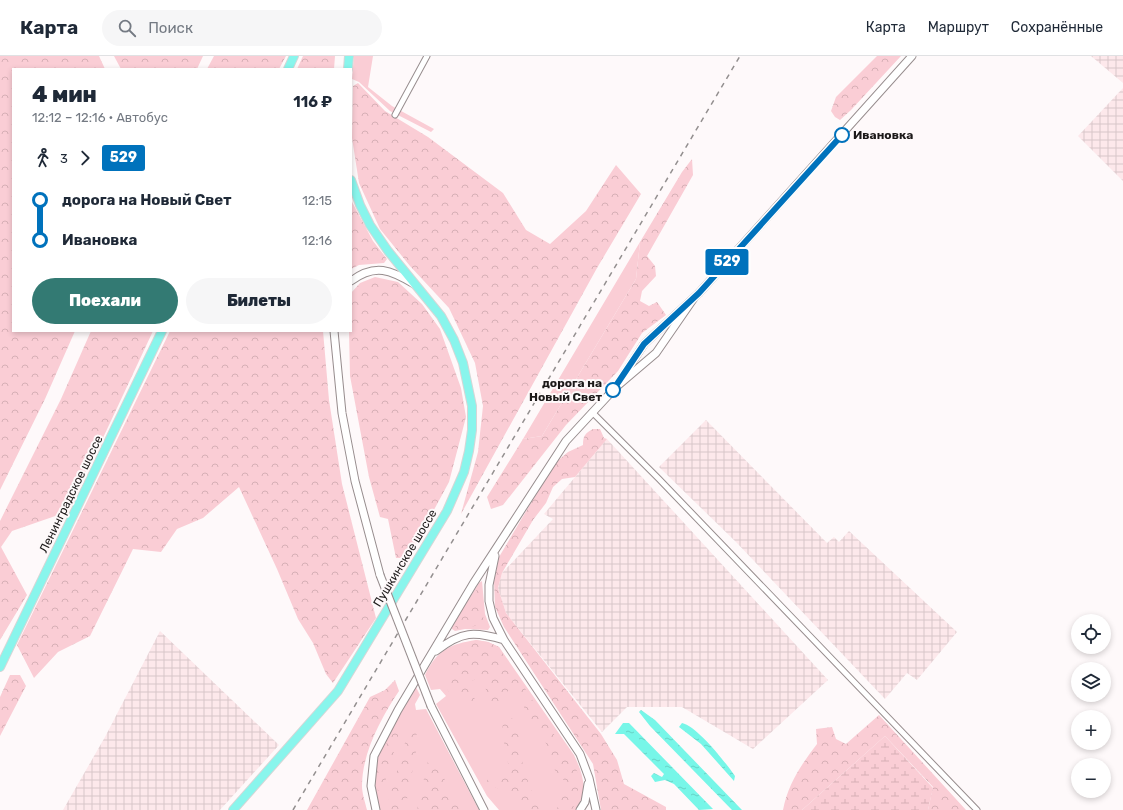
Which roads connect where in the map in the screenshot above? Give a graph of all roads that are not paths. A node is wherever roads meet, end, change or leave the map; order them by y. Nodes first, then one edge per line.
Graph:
1 (294, 56) edge
2 (427, 56) edge
3 (912, 56) edge
4 (288, 68) edge
5 (395, 115) dead end
6 (352, 183) edge
7 (352, 280) edge
8 (416, 286) junction
9 (694, 298) junction
10 (162, 332) edge
11 (334, 332) edge
12 (652, 335) junction
13 (663, 344) junction
14 (636, 354) junction
15 (645, 364) junction
16 (616, 387) junction
17 (592, 412) junction
18 (500, 543) junction
19 (504, 640) junction
20 (432, 654) junction
21 (0, 667) edge
22 (589, 778) junction
23 (233, 810) edge
24 (376, 810) edge
25 (485, 810) edge
26 (580, 810) edge
27 (596, 810) edge
28 (977, 810) edge

1 - 4 main road
2 - 5 street
3 - 9 street
6 - 8 main road, Пушкинское шоссе
7 - 8 street
8 - 23 main road, Пушкинское шоссе
9 - 12 street
9 - 13 street
10 - 21 main road, Ленинградское шоссе
11 - 25 street, bridge
12 - 13 street
12 - 14 street
13 - 15 street
14 - 15 street
14 - 16 street
15 - 16 street
16 - 17 street
17 - 18 street
17 - 28 street
18 - 19 street
18 - 20 street
19 - 20 street
19 - 22 street
20 - 24 street
22 - 26 street
22 - 27 street

